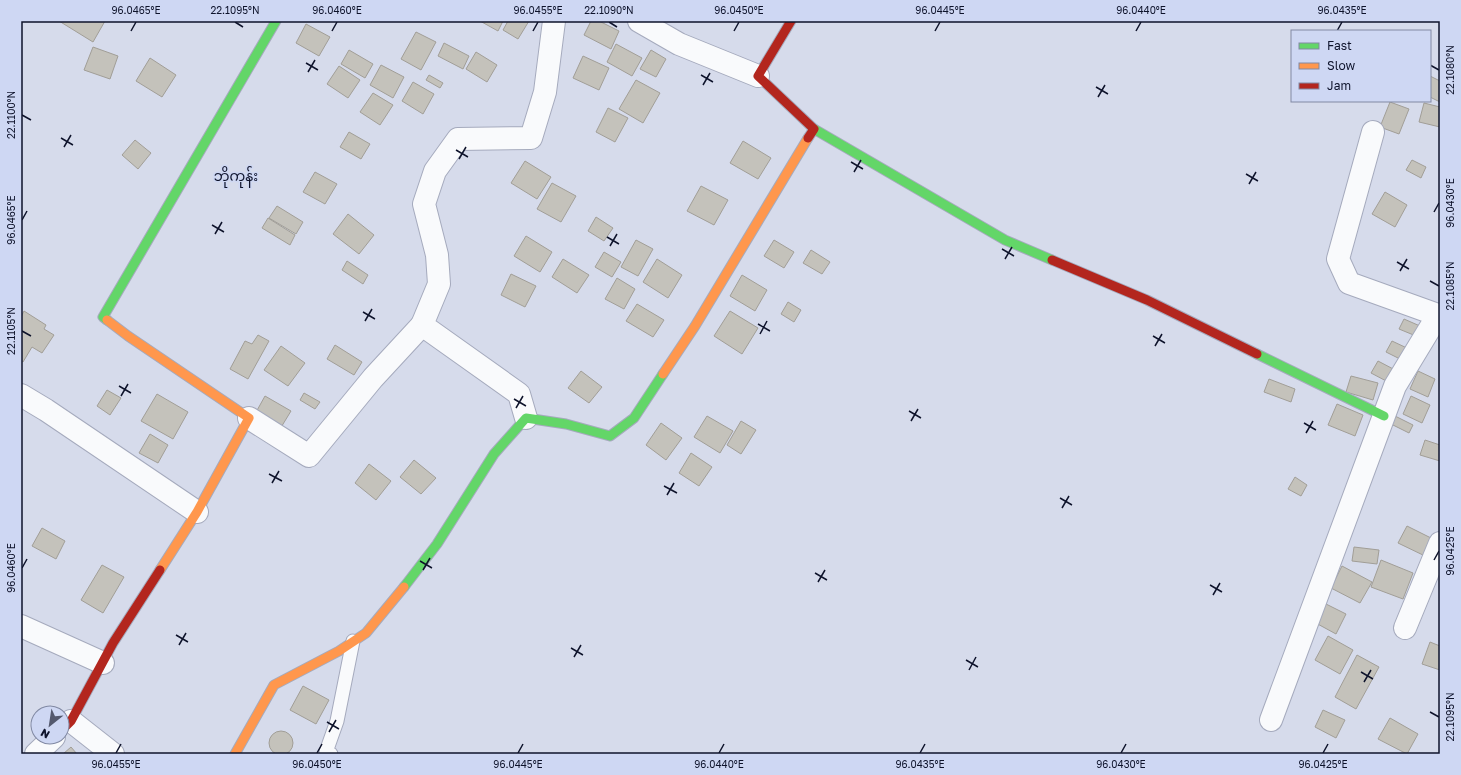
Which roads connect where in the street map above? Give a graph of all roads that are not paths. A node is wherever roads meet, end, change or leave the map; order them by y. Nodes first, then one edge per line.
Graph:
1 (276, 21) edge
2 (554, 21) edge
3 (639, 21) edge
4 (791, 21) edge
5 (758, 76) junction
6 (814, 129) junction
7 (1373, 132) dead end
8 (1439, 315) edge
9 (422, 325) junction
10 (21, 395) edge
11 (1384, 416) junction
12 (249, 418) junction
13 (526, 418) junction
14 (198, 512) junction
15 (1440, 543) edge
16 (21, 626) edge
17 (1405, 628) dead end
18 (354, 641) junction
19 (103, 663) junction
20 (70, 719) edge
21 (1271, 720) dead end
22 (70, 728) edge
23 (46, 745) edge
24 (36, 754) edge
25 (113, 754) edge
26 (235, 754) edge
27 (331, 754) edge

1 - 12 street
2 - 9 street
3 - 5 street
4 - 5 street
5 - 6 street
6 - 11 street
6 - 13 street
7 - 8 street
8 - 11 street
9 - 12 street
9 - 13 street
10 - 14 street
11 - 21 street
12 - 14 street
13 - 18 street
14 - 19 street
15 - 17 street
16 - 19 street
18 - 26 street
18 - 27 lane
19 - 20 street
22 - 25 street
23 - 24 street

